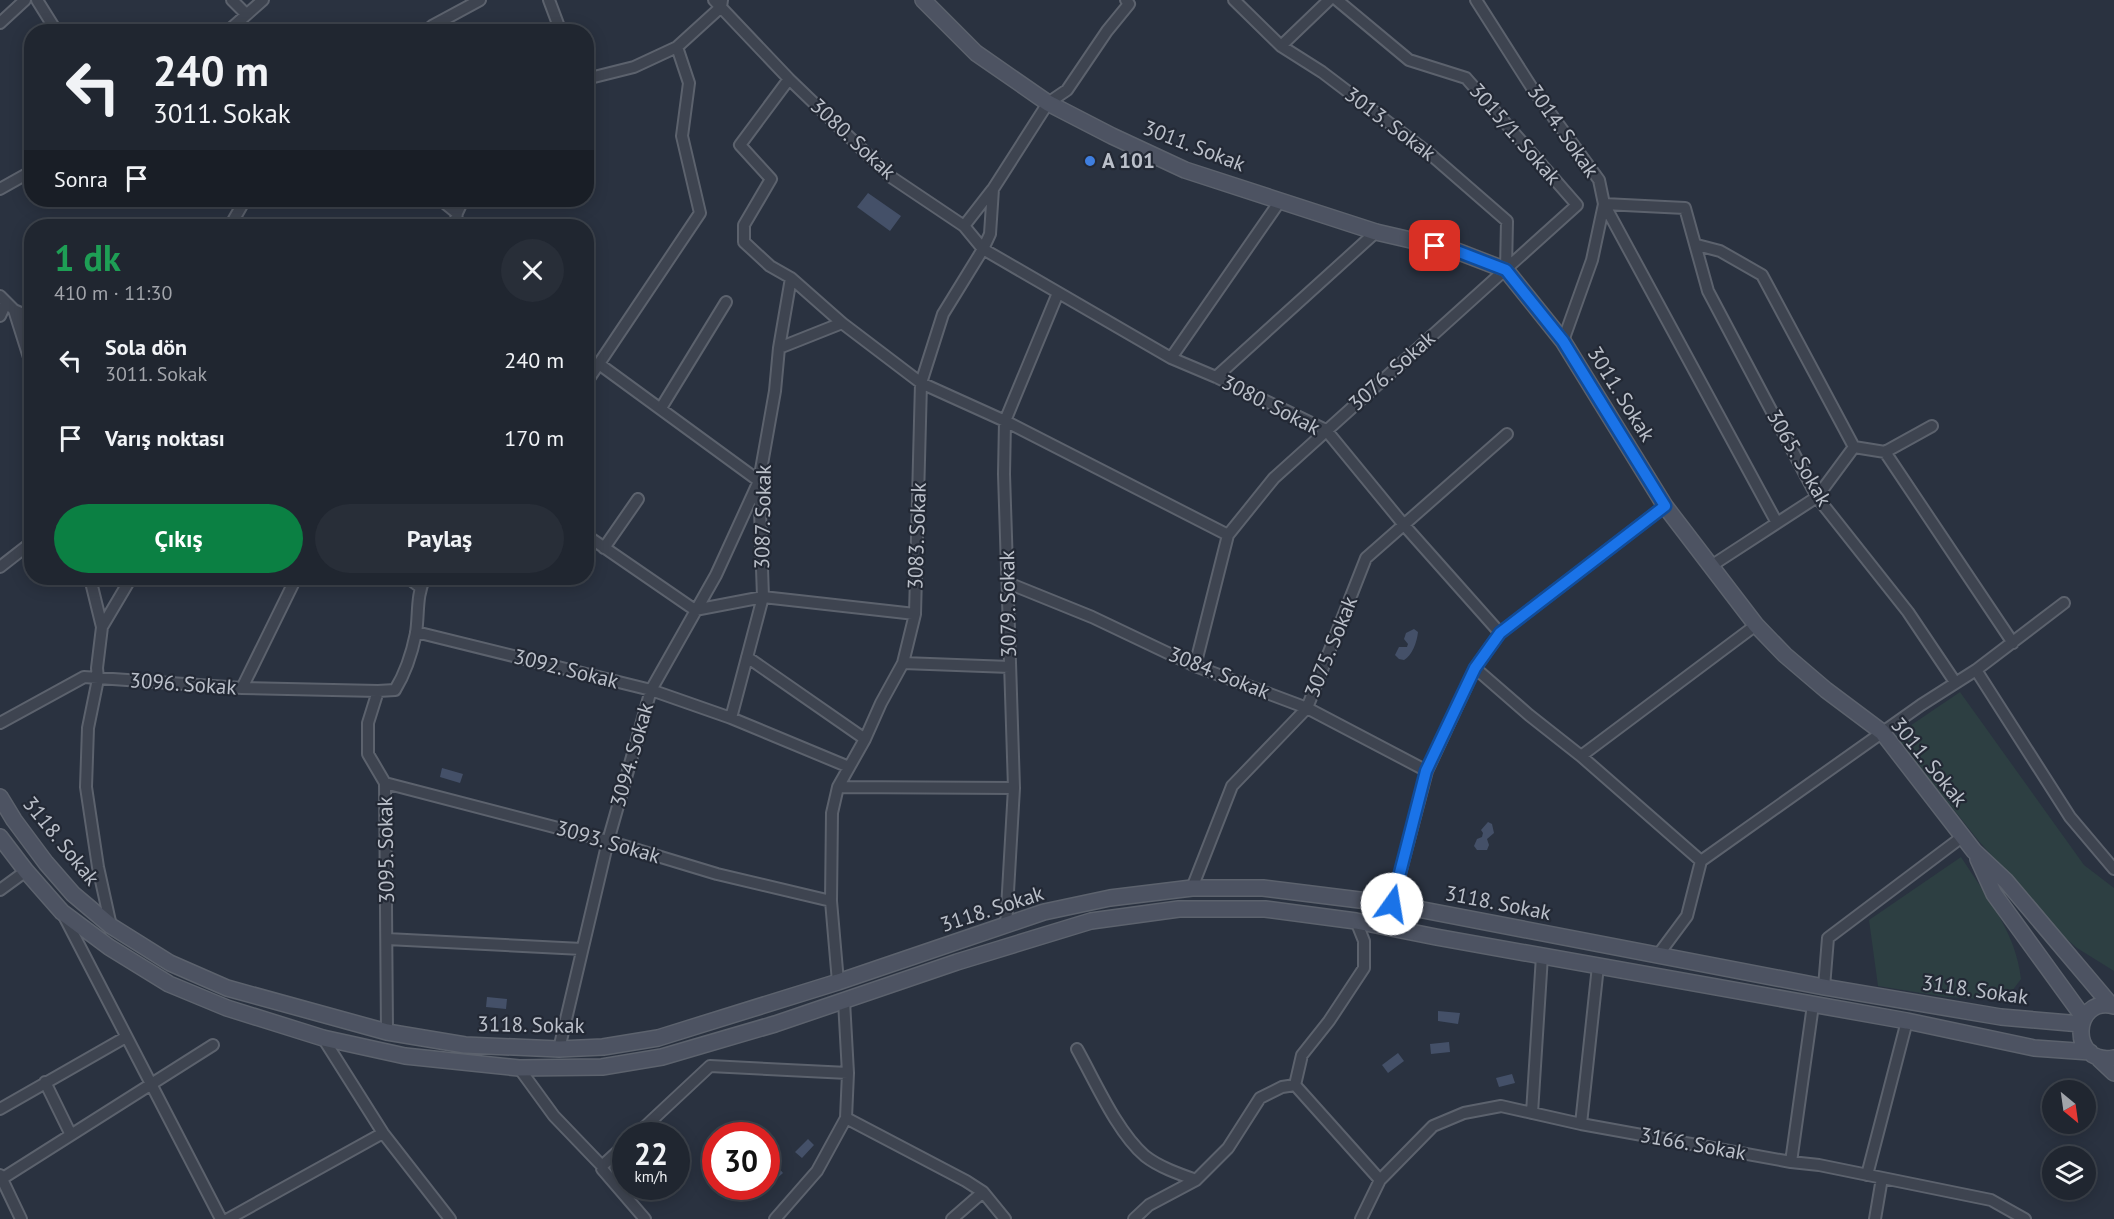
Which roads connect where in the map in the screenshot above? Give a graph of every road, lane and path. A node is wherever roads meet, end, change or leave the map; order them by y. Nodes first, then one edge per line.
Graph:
1 (25, 0) edge
2 (37, 0) edge
3 (232, 0) edge
4 (263, 0) edge
5 (480, 0) edge
6 (549, 0) edge
7 (923, 0) edge
8 (1234, 0) edge
9 (1329, 0) edge
10 (1337, 0) edge
11 (1476, 0) edge
12 (719, 2) edge
13 (1127, 2) edge
14 (246, 14) junction
15 (0, 23) edge
16 (52, 24) edge
17 (235, 24) edge
18 (436, 24) edge
19 (558, 24) edge
20 (1281, 46) junction
21 (677, 47) junction
22 (594, 77) edge
23 (789, 79) junction
24 (1048, 103) junction
25 (24, 176) edge
26 (0, 189) edge
27 (993, 189) junction
28 (1280, 201) junction
29 (1604, 204) junction
30 (450, 207) edge
31 (460, 207) edge
32 (457, 213) junction
33 (456, 219) edge
34 (964, 226) junction
35 (1376, 232) junction
36 (1697, 245) junction
37 (983, 249) junction
38 (1506, 270) junction
39 (791, 278) junction
40 (1058, 293) junction
41 (726, 302) dead end
42 (7, 303) edge
43 (24, 313) edge
44 (0, 316) edge
45 (842, 323) junction
46 (1563, 341) junction
47 (24, 347) edge
48 (779, 348) junction
49 (1171, 358) junction
50 (599, 364) junction
51 (594, 371) edge
52 (1216, 377) junction
53 (921, 383) junction
54 (661, 408) junction
55 (1005, 421) junction
56 (1932, 426) dead end
57 (1326, 430) junction
58 (1507, 434) dead end
59 (1854, 447) junction
60 (1885, 452) junction
61 (759, 481) junction
62 (1817, 497) junction
63 (638, 499) dead end
64 (1665, 506) junction
65 (1777, 523) junction
66 (1404, 525) junction
67 (1228, 535) junction
68 (594, 541) edge
69 (24, 548) edge
70 (604, 548) junction
71 (1711, 566) junction
72 (0, 567) edge
73 (1008, 583) junction
74 (92, 585) edge
75 (128, 585) edge
76 (293, 585) edge
77 (422, 585) edge
78 (763, 597) junction
79 (2064, 603) dead end
80 (695, 610) junction
81 (915, 614) junction
82 (1756, 625) junction
83 (102, 627) junction
84 (416, 632) junction
85 (1500, 633) junction
86 (2013, 643) junction
87 (747, 657) junction
88 (903, 663) junction
89 (1195, 666) junction
90 (1010, 667) junction
91 (1475, 668) junction
92 (1976, 670) junction
93 (98, 679) junction
94 (1954, 682) junction
95 (242, 688) junction
96 (651, 690) junction
97 (378, 691) junction
98 (1307, 708) junction
99 (731, 718) junction
100 (0, 723) edge
101 (1882, 732) junction
102 (865, 739) junction
103 (1581, 756) junction
104 (849, 766) junction
105 (1426, 771) junction
106 (385, 783) junction
107 (838, 787) junction
108 (1014, 788) junction
109 (0, 797) edge
110 (0, 837) edge
111 (1962, 837) junction
112 (608, 841) junction
113 (1974, 851) junction
114 (1701, 861) junction
115 (2114, 869) edge
116 (26, 871) junction
117 (1192, 888) junction
118 (0, 890) edge
119 (831, 901) junction
120 (1392, 904) junction
121 (62, 912) junction
122 (1356, 921) junction
123 (111, 926) junction
124 (1006, 926) junction
125 (387, 939) junction
126 (582, 949) junction
127 (1658, 955) junction
128 (1542, 956) junction
129 (1599, 966) junction
130 (838, 982) junction
131 (1824, 987) junction
132 (844, 1001) junction
133 (1813, 1005) junction
134 (2112, 1005) edge
135 (1907, 1021) junction
136 (2083, 1021) junction
137 (387, 1032) junction
138 (126, 1036) junction
139 (323, 1038) junction
140 (213, 1045) dead end
141 (559, 1049) junction
142 (1077, 1049) dead end
143 (2093, 1054) junction
144 (2114, 1058) edge
145 (519, 1068) junction
146 (848, 1073) junction
147 (2114, 1073) edge
148 (45, 1082) junction
149 (151, 1085) junction
150 (1295, 1085) junction
151 (0, 1109) edge
152 (1532, 1113) junction
153 (846, 1118) junction
154 (650, 1122) edge
155 (1581, 1124) junction
156 (383, 1133) junction
157 (72, 1135) junction
158 (612, 1157) edge
159 (1791, 1162) junction
160 (602, 1166) junction
161 (1867, 1175) junction
162 (1, 1177) edge
163 (1882, 1179) junction
164 (1196, 1180) junction
165 (1380, 1180) junction
166 (982, 1192) junction
167 (21, 1219) edge
168 (221, 1219) edge
169 (228, 1219) edge
170 (450, 1219) edge
171 (645, 1219) edge
172 (775, 1219) edge
173 (952, 1219) edge
174 (1005, 1219) edge
175 (1134, 1219) edge
176 (1361, 1219) edge
177 (1875, 1219) edge
178 (2025, 1219) edge

1 - 15 street
2 - 16 street
3 - 14 street
4 - 14 street
5 - 18 street
6 - 19 street
7 - 24 main road, 3011. Sokak
8 - 20 street, 3013. Sokak
9 - 20 street
10 - 38 street, 3015/1. Sokak
11 - 29 street, 3014. Sokak
12 - 21 street
12 - 23 street, 3080. Sokak
13 - 24 street, 3083. Sokak
14 - 17 street
20 - 38 street, 3013. Sokak
21 - 22 street
21 - 50 street
23 - 34 street, 3080. Sokak
23 - 39 street
24 - 27 street, 3083. Sokak
24 - 28 main road, 3011. Sokak
25 - 26 street
27 - 34 street
27 - 37 street, 3083. Sokak
28 - 35 main road, 3011. Sokak
28 - 49 street
29 - 36 street, 3065. Sokak
29 - 46 street, 3014. Sokak
29 - 65 street
30 - 32 street
31 - 32 street
32 - 33 street
34 - 37 street, 3080. Sokak
35 - 38 main road, 3011. Sokak
35 - 52 street
36 - 59 street
36 - 62 street, 3065. Sokak
37 - 40 street, 3080. Sokak
37 - 53 street, 3083. Sokak
38 - 46 main road, 3011. Sokak
38 - 57 street, 3076. Sokak
39 - 45 street
39 - 48 street, 3087. Sokak
40 - 49 street, 3080. Sokak
40 - 55 street, 3079. Sokak
41 - 54 street
42 - 43 street
42 - 44 street
42 - 47 street
45 - 48 street
45 - 53 street
46 - 64 main road, 3011. Sokak
48 - 61 street, 3087. Sokak
49 - 52 street, 3080. Sokak
50 - 51 street
50 - 54 street
52 - 57 street, 3080. Sokak
53 - 55 street
53 - 81 street, 3083. Sokak
54 - 61 street
55 - 67 street
55 - 73 street, 3079. Sokak
56 - 60 street
57 - 66 street, 3080. Sokak
57 - 67 street, 3076. Sokak
58 - 66 street, 3075. Sokak
59 - 60 street
59 - 62 street
60 - 86 street
61 - 78 street, 3087. Sokak
61 - 80 street, 3094. Sokak
62 - 65 street
62 - 94 street, 3065. Sokak
63 - 70 street
64 - 71 main road, 3011. Sokak
64 - 85 street
65 - 71 street
66 - 85 street, 3080. Sokak
66 - 98 street, 3075. Sokak
67 - 89 street, 3076. Sokak
68 - 70 street
69 - 72 street
70 - 80 street
71 - 82 main road, 3011. Sokak
73 - 89 street, 3084. Sokak
73 - 90 street, 3079. Sokak
74 - 83 street
75 - 83 street
76 - 95 street
77 - 84 street
78 - 80 street
78 - 81 street
78 - 87 street, 3087. Sokak
79 - 86 street
80 - 96 street, 3094. Sokak
81 - 88 street, 3083. Sokak
82 - 101 main road, 3011. Sokak
82 - 103 street
83 - 93 street
84 - 96 street, 3092. Sokak
84 - 97 street
85 - 91 street
86 - 92 street
87 - 99 street, 3087. Sokak
87 - 102 street
88 - 90 street
88 - 102 street, 3083. Sokak
89 - 98 street, 3084. Sokak
90 - 108 street, 3079. Sokak
91 - 103 street
91 - 105 street
92 - 94 street
92 - 115 street
93 - 95 street, 3096. Sokak
93 - 100 street, 3096. Sokak
93 - 123 street
94 - 101 street
95 - 97 street, 3096. Sokak
96 - 99 street, 3092. Sokak
96 - 112 street, 3094. Sokak
97 - 106 street, 3095. Sokak
98 - 105 street, 3084. Sokak
98 - 117 street, 3075. Sokak
99 - 104 street, 3092. Sokak
101 - 111 main road, 3011. Sokak
101 - 114 street
102 - 104 street, 3083. Sokak
103 - 114 street
104 - 107 street, 3083. Sokak
105 - 120 street
106 - 112 street, 3093. Sokak
106 - 125 street, 3095. Sokak
107 - 108 street
107 - 119 street, 3083. Sokak
108 - 124 street, 3079. Sokak
109 - 123 main road, 3118. Sokak
110 - 116 main road, 3118. Sokak
111 - 113 main road, 3011. Sokak
111 - 131 street
112 - 119 street, 3093. Sokak
112 - 126 street, 3094. Sokak
113 - 134 main road, 3011. Sokak
113 - 136 main road, 3011. Sokak
114 - 127 street
116 - 118 street
116 - 121 main road, 3118. Sokak
117 - 120 main road, 3118. Sokak
117 - 124 main road, 3118. Sokak
119 - 130 street, 3083. Sokak
120 - 127 main road, 3118. Sokak
121 - 138 street
121 - 139 main road, 3118. Sokak
122 - 128 main road, 3118. Sokak
122 - 132 main road, 3118. Sokak
122 - 150 street
123 - 137 main road, 3118. Sokak
124 - 130 main road, 3118. Sokak
125 - 126 street
125 - 137 street, 3095. Sokak
126 - 141 street, 3094. Sokak
127 - 131 main road, 3118. Sokak
128 - 129 main road, 3118. Sokak
128 - 152 street
129 - 133 main road, 3118. Sokak
129 - 155 street
130 - 141 main road, 3118. Sokak
131 - 136 main road, 3118. Sokak
132 - 145 main road, 3118. Sokak
132 - 146 street
133 - 135 main road, 3118. Sokak
133 - 159 street
134 - 136 main road
135 - 143 main road, 3118. Sokak
135 - 161 street
136 - 143 main road, 3011. Sokak
137 - 141 main road, 3118. Sokak
138 - 148 street
138 - 149 street
139 - 145 main road, 3118. Sokak
139 - 156 street
140 - 149 street
142 - 164 street
143 - 144 main road, 3118. Sokak
143 - 147 main road
145 - 160 street
146 - 153 street
146 - 154 street
148 - 151 street
148 - 157 street
149 - 157 street
149 - 168 street
150 - 164 street
150 - 165 street
152 - 155 street, 3166. Sokak
152 - 165 street, 3166. Sokak
153 - 166 street
153 - 172 street
155 - 159 street, 3166. Sokak
156 - 169 street
156 - 170 street
157 - 162 street
158 - 160 street
159 - 161 street, 3166. Sokak
160 - 171 street
161 - 163 street, 3166. Sokak
162 - 167 street
163 - 177 street
163 - 178 street, 3166. Sokak
164 - 175 street
165 - 176 street, 3166. Sokak
166 - 173 street
166 - 174 street

